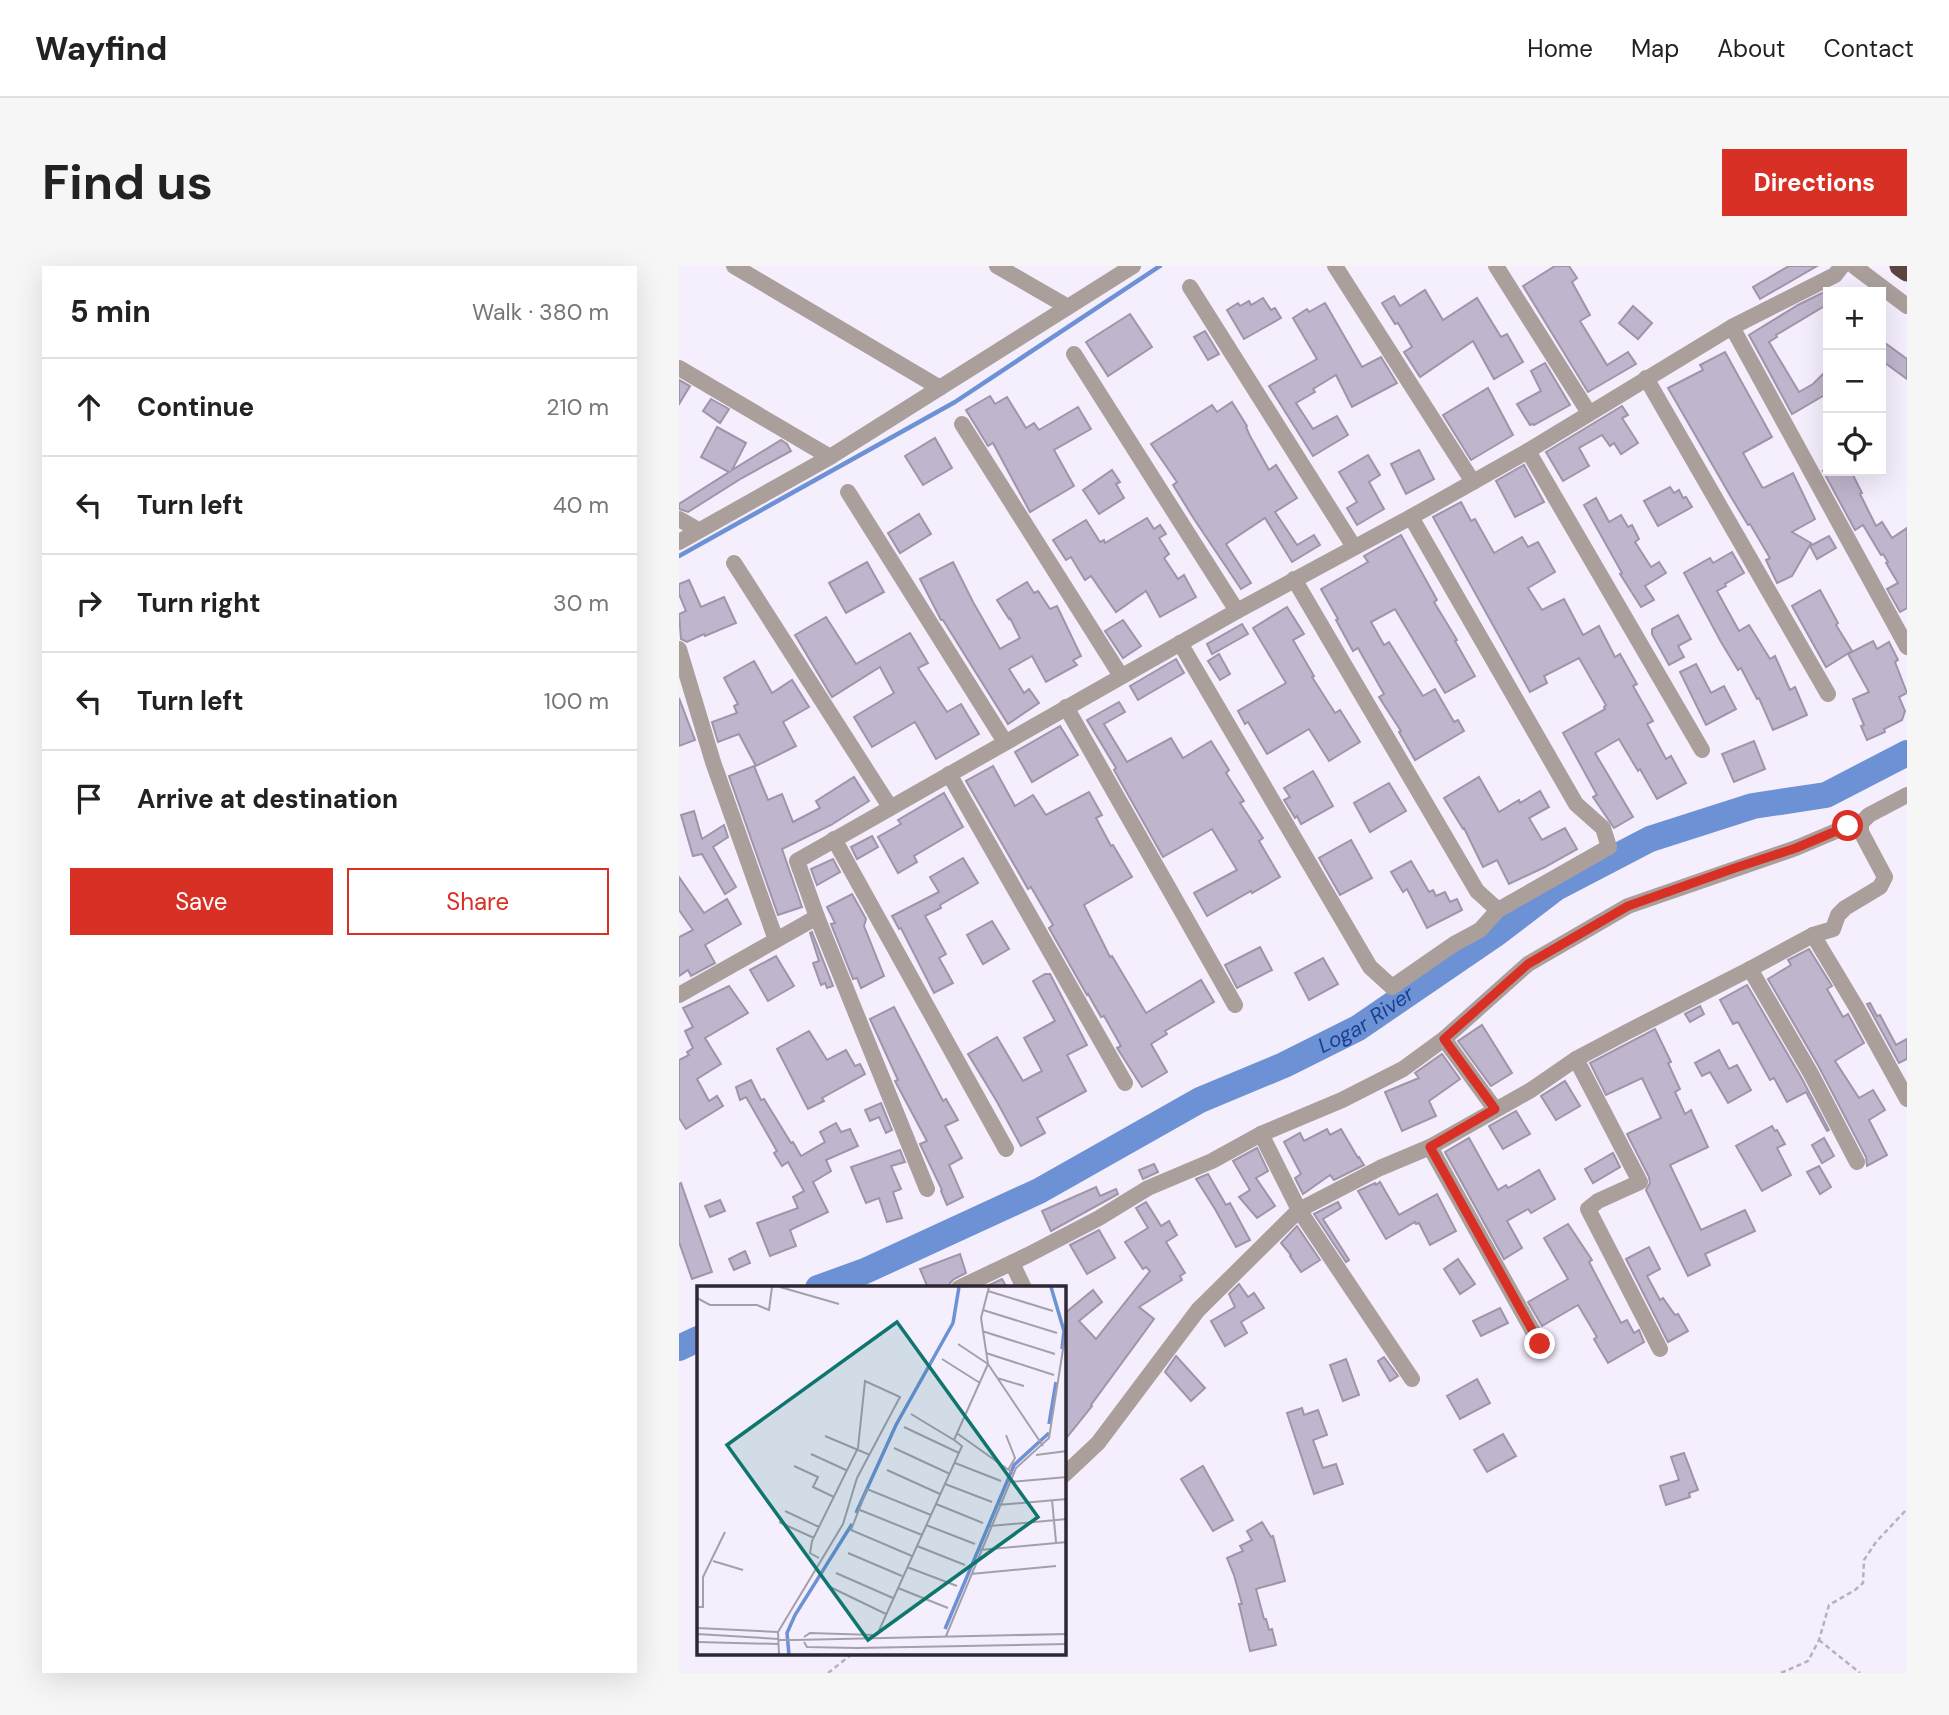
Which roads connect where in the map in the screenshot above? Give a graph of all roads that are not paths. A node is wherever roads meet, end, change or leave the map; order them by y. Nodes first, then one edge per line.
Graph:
1 (734, 266) edge
2 (997, 266) edge
3 (1133, 266) edge
4 (1335, 266) edge
5 (1496, 266) edge
6 (1842, 266) edge
7 (1854, 266) edge
8 (1900, 266) edge
9 (1907, 271) edge
10 (1190, 287) dead end
11 (1907, 306) edge
12 (1068, 307) junction
13 (1731, 327) junction
14 (1075, 354) dead end
15 (679, 368) edge
16 (1646, 378) junction
17 (940, 388) junction
18 (1589, 413) junction
19 (962, 424) dead end
20 (1528, 451) junction
21 (830, 457) junction
22 (1473, 482) junction
23 (848, 492) dead end
24 (1411, 517) junction
25 (679, 519) edge
26 (698, 530) junction
27 (679, 542) edge
28 (1354, 547) junction
29 (734, 563) dead end
30 (1294, 579) junction
31 (1237, 611) junction
32 (1180, 643) junction
33 (1907, 647) edge
34 (679, 649) edge
35 (1121, 676) junction
36 (1828, 694) dead end
37 (1066, 707) junction
38 (1005, 742) junction
39 (1702, 750) dead end
40 (949, 774) junction
41 (1907, 795) edge
42 (890, 807) junction
43 (1861, 823) junction
44 (834, 839) junction
45 (1498, 910) junction
46 (817, 917) junction
47 (1813, 935) junction
48 (776, 940) junction
49 (1751, 969) junction
50 (679, 995) edge
51 (1235, 1005) dead end
52 (1444, 1039) junction
53 (1577, 1059) junction
54 (1125, 1083) dead end
55 (1907, 1099) edge
56 (1495, 1109) junction
57 (1261, 1134) junction
58 (1430, 1147) junction
59 (1006, 1149) dead end
60 (1857, 1162) dead end
61 (927, 1189) dead end
62 (1299, 1210) junction
63 (1012, 1263) junction
64 (963, 1286) edge
65 (1023, 1286) edge
66 (1540, 1344) dead end
67 (1660, 1349) dead end
68 (1412, 1379) dead end
69 (1066, 1473) edge

1 - 17 street
2 - 12 street
3 - 12 street
4 - 22 street
5 - 18 street
6 - 13 street
7 - 11 street
8 - 9 highway
10 - 28 street
12 - 17 street
13 - 16 street
13 - 33 street
14 - 31 street
15 - 21 street
16 - 18 street
16 - 36 street
17 - 21 street
18 - 20 street
19 - 35 street
20 - 22 street
20 - 39 street
21 - 26 street
22 - 24 street
23 - 38 street
24 - 28 street
24 - 45 street
25 - 26 street
26 - 27 street
28 - 30 street
29 - 42 street
30 - 31 street
30 - 45 street
31 - 32 street
32 - 35 street
32 - 45 street
34 - 48 street
35 - 37 street
37 - 38 street
37 - 51 street
38 - 40 street
40 - 42 street
40 - 54 street
41 - 43 street
42 - 44 street
43 - 47 street
43 - 52 street
44 - 46 street
44 - 59 street
46 - 48 street
46 - 61 street
47 - 49 street
47 - 55 street
48 - 50 street
49 - 53 street
49 - 60 street
52 - 56 street
52 - 57 street
53 - 56 street
53 - 67 street
56 - 58 street
57 - 62 street
57 - 63 street
58 - 62 street
58 - 66 street
62 - 68 street
62 - 69 street
63 - 64 street
63 - 65 street

